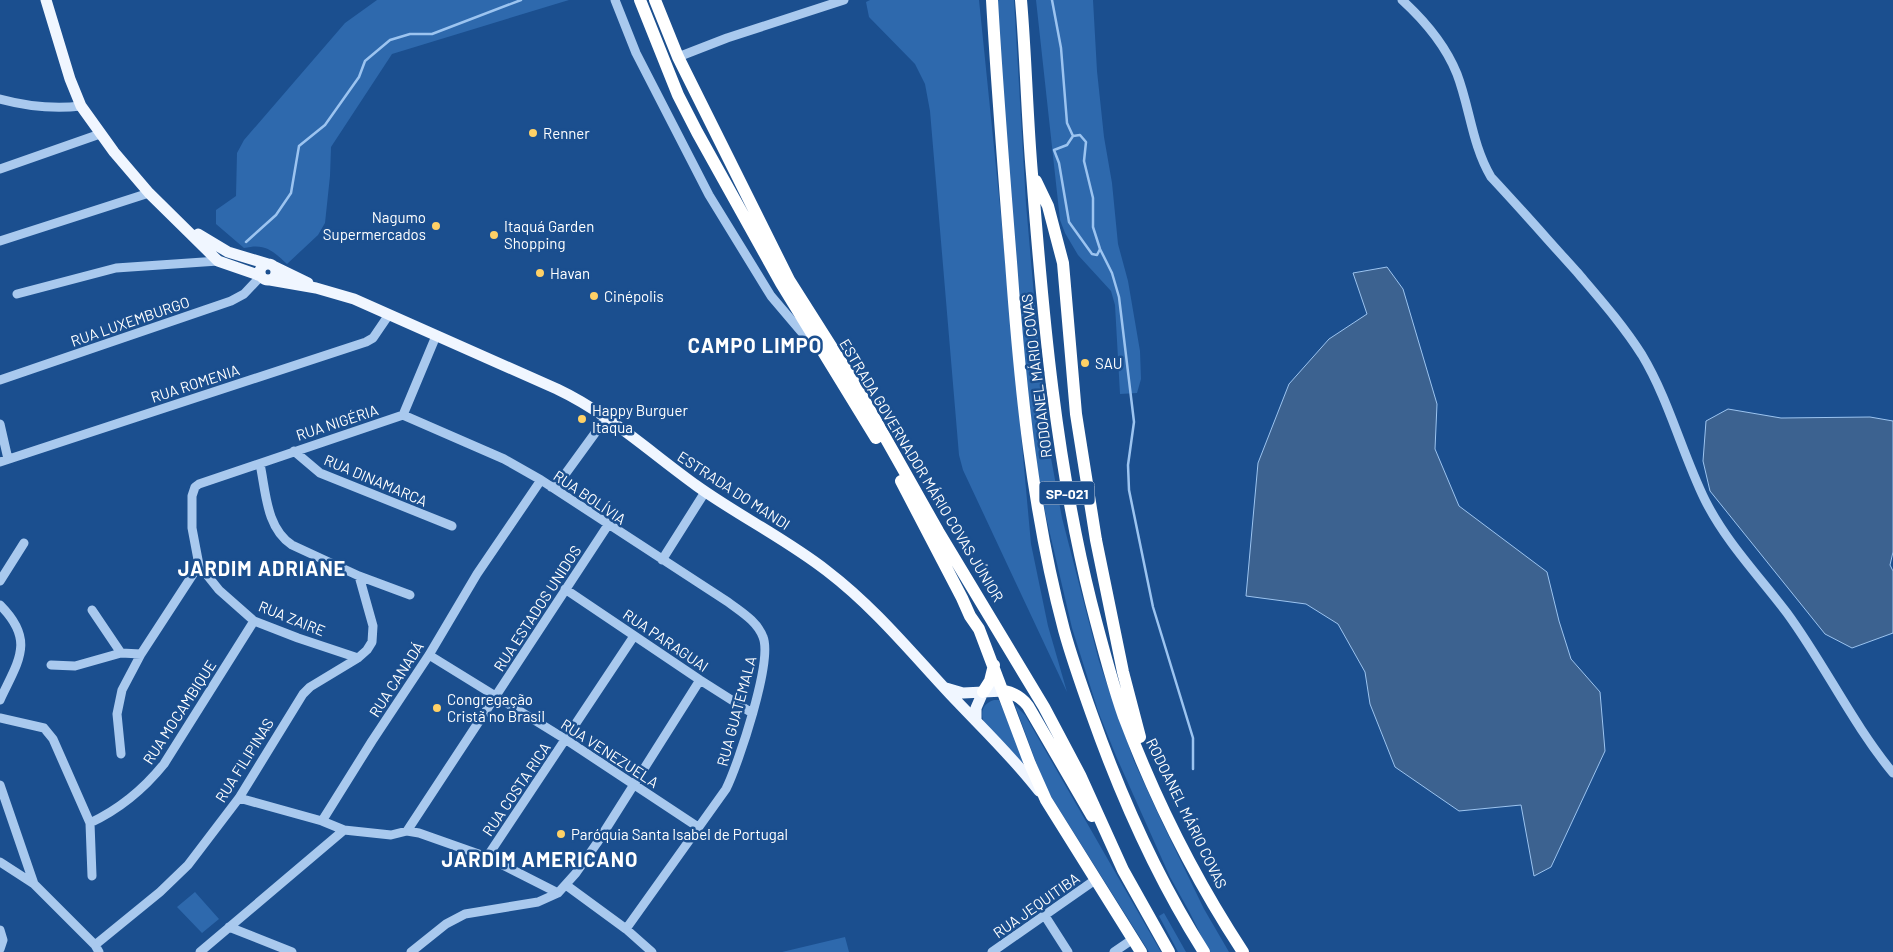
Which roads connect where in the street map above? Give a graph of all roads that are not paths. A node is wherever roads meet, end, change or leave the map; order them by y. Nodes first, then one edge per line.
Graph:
1 (46, 0) edge
2 (615, 0) edge
3 (640, 0) edge
4 (655, 0) edge
5 (844, 0) edge
6 (992, 0) edge
7 (1021, 0) edge
8 (1402, 0) edge
9 (678, 57) junction
10 (0, 99) edge
11 (82, 106) junction
12 (100, 134) junction
13 (0, 168) edge
14 (1032, 173) junction
15 (149, 193) junction
16 (175, 220) junction
17 (0, 241) edge
18 (218, 261) junction
19 (271, 265) junction
20 (265, 278) junction
21 (316, 288) junction
22 (17, 294) dead end
23 (388, 316) junction
24 (436, 336) junction
25 (0, 380) edge
26 (848, 391) junction
27 (403, 415) junction
28 (606, 418) junction
29 (0, 424) edge
30 (294, 451) junction
31 (4, 460) edge
32 (260, 464) junction
33 (541, 480) junction
34 (199, 484) joint
35 (550, 487) junction
36 (705, 492) junction
37 (608, 525) junction
38 (452, 526) dead end
39 (24, 543) dead end
40 (662, 560) junction
41 (199, 565) junction
42 (359, 576) junction
43 (0, 581) edge
44 (565, 589) junction
45 (410, 595) dead end
46 (0, 605) edge
47 (92, 610) dead end
48 (254, 620) junction
49 (752, 621) joint
50 (634, 636) junction
51 (121, 654) junction
52 (141, 654) junction
53 (429, 655) junction
54 (358, 658) junction
55 (51, 665) dead end
56 (994, 665) junction
57 (700, 680) junction
58 (942, 686) junction
59 (1004, 691) junction
60 (983, 692) junction
61 (496, 695) junction
62 (0, 700) edge
63 (752, 713) junction
64 (0, 718) edge
65 (976, 721) junction
66 (565, 739) junction
67 (120, 754) dead end
68 (1893, 773) edge
69 (0, 785) edge
70 (634, 785) junction
71 (1152, 785) junction
72 (239, 798) junction
73 (1046, 800) junction
74 (322, 821) junction
75 (90, 823) junction
76 (698, 827) junction
77 (344, 830) junction
78 (407, 831) junction
79 (487, 857) junction
80 (0, 862) edge
81 (1123, 870) junction
82 (92, 876) dead end
83 (1095, 880) junction
84 (34, 884) junction
85 (566, 885) junction
86 (558, 893) junction
87 (1046, 916) junction
88 (229, 927) junction
89 (626, 929) junction
90 (0, 930) edge
91 (1133, 939) junction
92 (97, 949) edge
93 (0, 950) edge
94 (997, 951) edge
95 (200, 952) edge
96 (292, 952) edge
97 (412, 952) edge
98 (652, 952) edge
99 (1068, 952) edge
100 (1114, 952) edge
101 (1140, 952) edge
102 (1169, 952) edge
103 (1204, 952) edge
104 (1243, 952) edge

1 - 11 main road, ESTRADA DO MANDI
2 - 26 street
3 - 26 highway, ESTRADA GOVERNADOR MÁRIO COVAS JÚNIOR
4 - 9 highway, ESTRADA GOVERNADOR MÁRIO COVAS JÚNIOR
5 - 9 street
6 - 103 highway, RODOANEL MÁRIO COVAS / SP-021
7 - 14 highway, RODOANEL MÁRIO COVAS / SP-021
8 - 68 street
9 - 81 highway, ESTRADA GOVERNADOR MÁRIO COVAS JÚNIOR
10 - 11 street
11 - 12 main road, ESTRADA DO MANDI
12 - 13 street
12 - 15 main road, ESTRADA DO MANDI
14 - 71 highway
14 - 71 highway, RODOANEL MÁRIO COVAS / SP-021
15 - 16 main road, ESTRADA DO MANDI
15 - 17 street
16 - 18 main road, ESTRADA DO MANDI
16 - 19 main road, ESTRADA DO MANDI
18 - 20 main road, ESTRADA DO MANDI
18 - 22 street
19 - 20 main road
19 - 21 main road, ESTRADA DO MANDI
20 - 21 main road, ESTRADA DO MANDI
20 - 25 street, RUA LUXEMBURGO
21 - 23 main road, ESTRADA DO MANDI
23 - 24 main road, ESTRADA DO MANDI
23 - 31 street, RUA ROMENIA
24 - 27 street, RUA NIGÉRIA
24 - 28 main road, ESTRADA DO MANDI
26 - 56 highway, ESTRADA GOVERNADOR MÁRIO COVAS JÚNIOR
27 - 30 street, RUA NIGÉRIA
27 - 33 street, RUA BOLÍVIA
28 - 35 street
28 - 36 main road, ESTRADA DO MANDI
29 - 31 street
30 - 32 street, RUA NIGÉRIA
30 - 38 street, RUA DINAMARCA
32 - 34 street, RUA NIGÉRIA
32 - 42 street
33 - 35 street, RUA BOLÍVIA
33 - 53 street, RUA CANADÁ
34 - 41 street, RUA ZAIRE
35 - 37 street, RUA BOLÍVIA
36 - 40 street
36 - 58 main road, ESTRADA DO MANDI
37 - 40 street, RUA BOLÍVIA
37 - 44 street, RUA ESTADOS UNIDOS
39 - 43 street
40 - 49 street, RUA BOLÍVIA
41 - 48 street, RUA ZAIRE
41 - 52 street
42 - 45 street
42 - 54 street, RUA FILIPINAS
44 - 50 street, RUA PARAGUAI
44 - 61 street, RUA ESTADOS UNIDOS
46 - 62 street
47 - 51 street
48 - 54 street, RUA ZAIRE
48 - 75 street, RUA MOCAMBIQUE
49 - 63 street, RUA GUATEMALA
50 - 57 street, RUA PARAGUAI
50 - 66 street, RUA COSTA RICA
51 - 52 street
51 - 55 street
52 - 67 street
53 - 61 street, RUA VENEZUELA
53 - 74 street, RUA CANADÁ
54 - 72 street, RUA FILIPINAS
56 - 59 highway, ESTRADA GOVERNADOR MÁRIO COVAS JÚNIOR
56 - 60 highway
57 - 63 street, RUA PARAGUAI
57 - 70 street
58 - 60 main road
58 - 65 main road, ESTRADA DO MANDI
59 - 60 main road
59 - 73 highway, ESTRADA GOVERNADOR MÁRIO COVAS JÚNIOR
59 - 81 highway
60 - 65 main road
61 - 66 street, RUA VENEZUELA
61 - 78 street, RUA ESTADOS UNIDOS
63 - 76 street, RUA GUATEMALA
64 - 75 street
65 - 73 main road, ESTRADA DO MANDI
66 - 70 street, RUA VENEZUELA
66 - 79 street, RUA COSTA RICA
69 - 84 street
70 - 76 street, RUA VENEZUELA
70 - 85 street
71 - 104 highway, RODOANEL MÁRIO COVAS / SP-021
72 - 74 street
72 - 92 street, RUA FILIPINAS
73 - 83 highway, ESTRADA GOVERNADOR MÁRIO COVAS JÚNIOR
74 - 77 street
75 - 82 street
76 - 89 street, RUA GUATEMALA
77 - 78 street
77 - 88 street
78 - 79 street
79 - 86 street
80 - 84 street
81 - 102 highway, ESTRADA GOVERNADOR MÁRIO COVAS JÚNIOR
83 - 87 street, RUA JEQUITIBA
83 - 91 highway, ESTRADA GOVERNADOR MÁRIO COVAS JÚNIOR
84 - 92 street
85 - 86 street
85 - 89 street
86 - 97 street
87 - 94 street, RUA JEQUITIBA
87 - 99 street
88 - 95 street
88 - 96 street
89 - 98 street
90 - 93 street
91 - 100 street
91 - 101 highway, ESTRADA GOVERNADOR MÁRIO COVAS JÚNIOR

